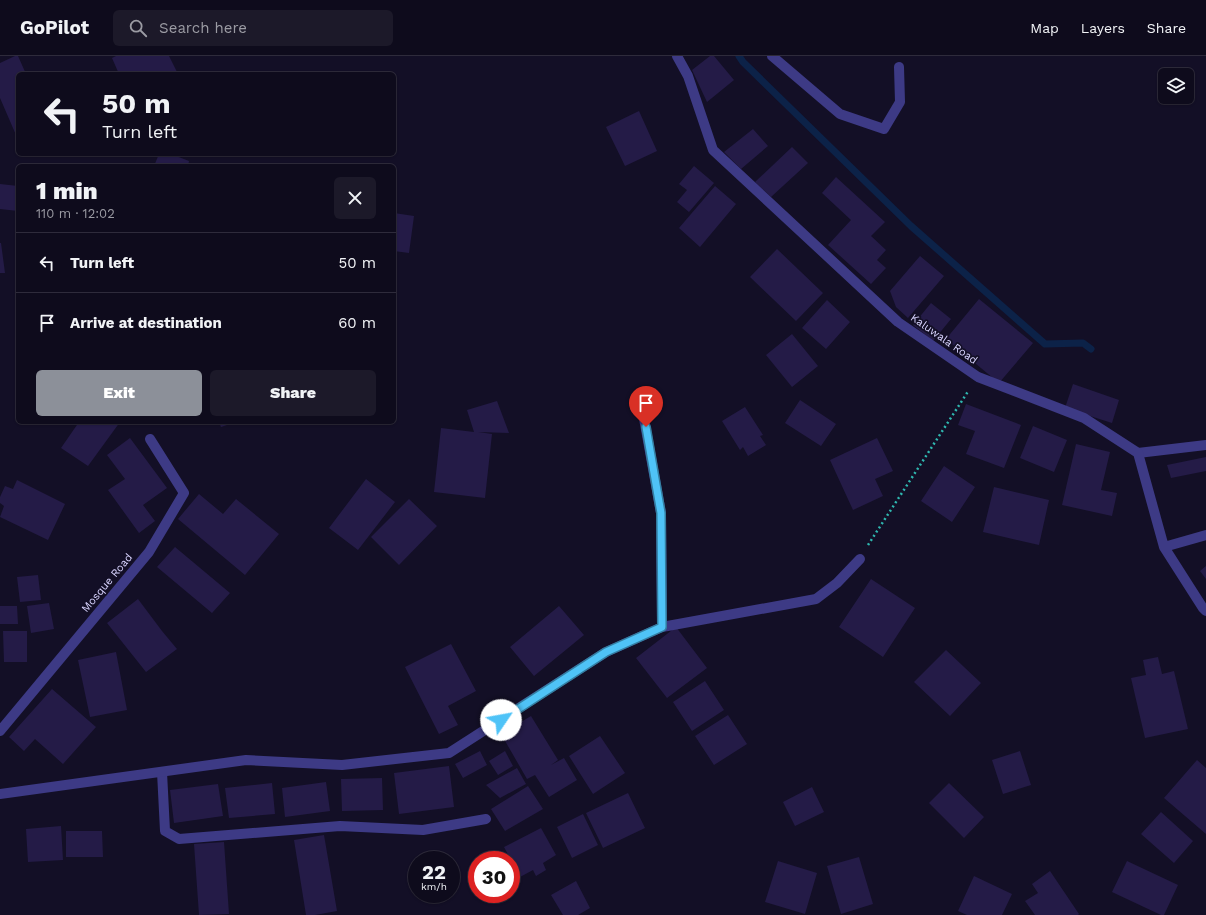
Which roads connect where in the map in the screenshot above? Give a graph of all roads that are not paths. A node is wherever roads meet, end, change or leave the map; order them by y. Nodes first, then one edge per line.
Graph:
1 (677, 56) edge
2 (772, 56) edge
3 (899, 67) dead end
4 (643, 413) dead end
5 (150, 439) dead end
6 (1206, 445) edge
7 (1138, 453) junction
8 (1206, 535) edge
9 (1164, 547) junction
10 (860, 559) road end
11 (1206, 611) edge
12 (662, 627) junction
13 (0, 731) edge
14 (162, 772) junction
15 (0, 794) edge
16 (486, 819) dead end

1 - 7 street, Kaluwala Road
2 - 3 street
4 - 12 street
5 - 13 street, Mosque Road
6 - 7 street
7 - 9 street
8 - 9 street
9 - 11 street
10 - 12 street
12 - 14 street
14 - 15 street
14 - 16 street

